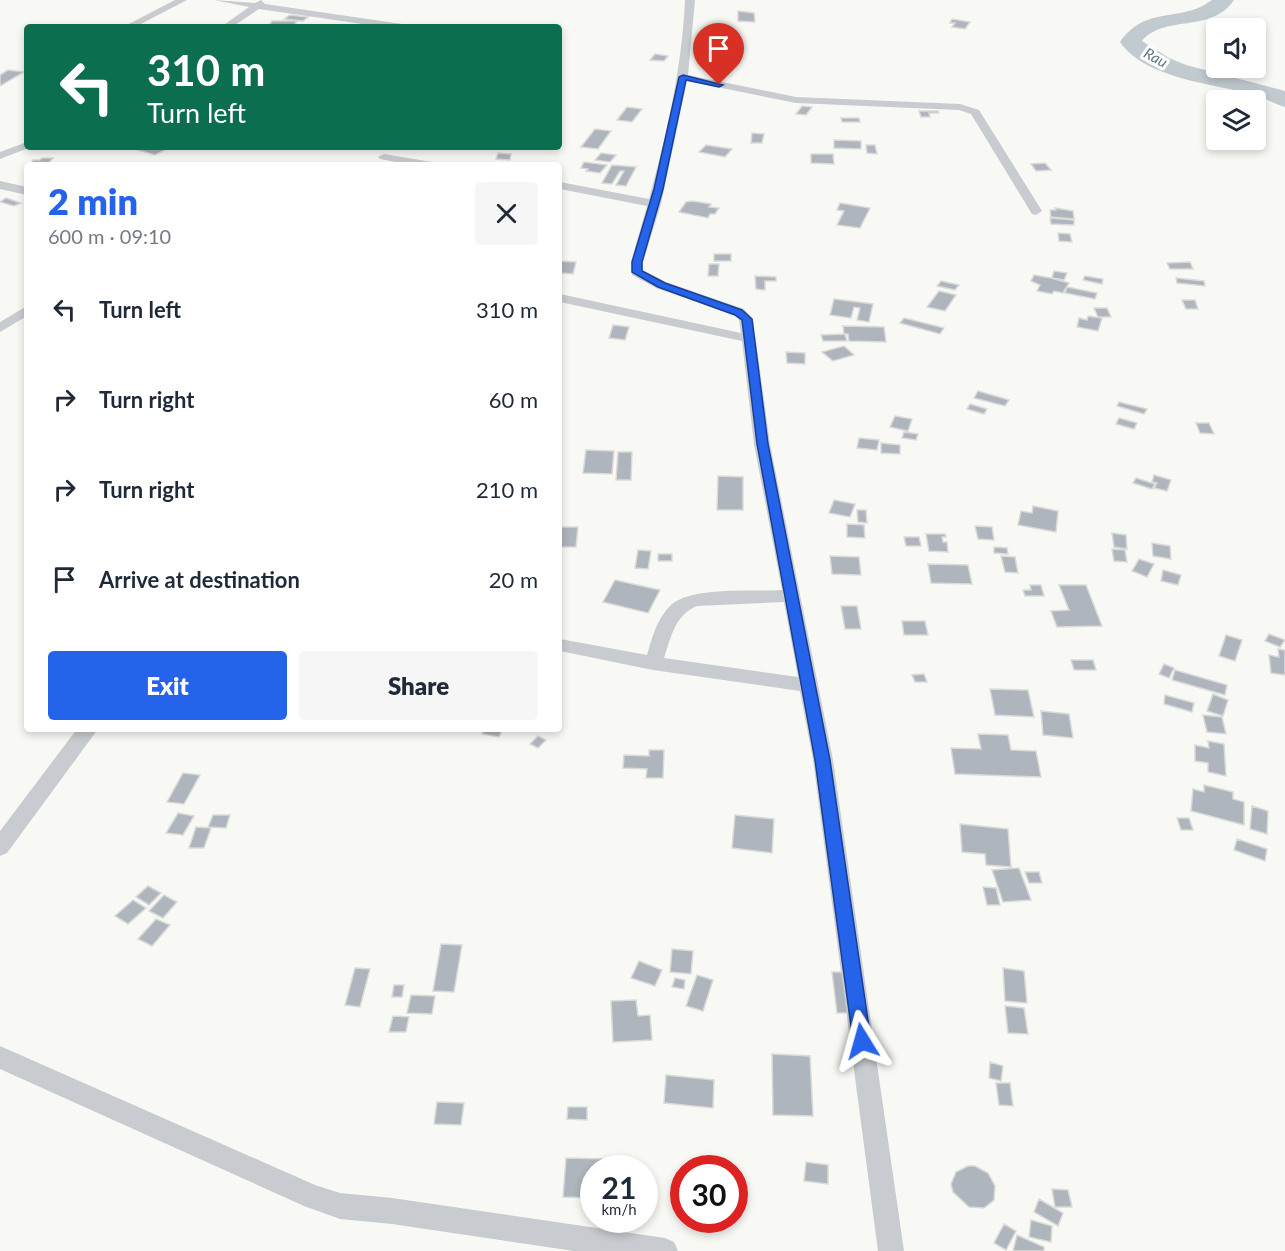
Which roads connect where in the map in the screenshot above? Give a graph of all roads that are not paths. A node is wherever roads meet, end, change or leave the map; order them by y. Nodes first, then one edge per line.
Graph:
1 (182, 0) edge
2 (219, 0) edge
3 (268, 0) edge
4 (690, 0) edge
5 (255, 6) junction
6 (134, 24) edge
7 (230, 24) edge
8 (381, 24) edge
9 (683, 77) junction
10 (24, 146) edge
11 (0, 156) edge
12 (384, 156) edge
13 (416, 162) edge
14 (0, 185) edge
15 (562, 186) edge
16 (24, 190) edge
17 (655, 204) junction
18 (1036, 211) dead end
19 (562, 298) edge
20 (24, 312) edge
21 (0, 328) edge
22 (750, 339) junction
23 (790, 596) junction
24 (562, 645) edge
25 (653, 663) junction
26 (808, 685) junction
27 (86, 732) edge
28 (0, 847) edge
29 (0, 1057) edge
30 (665, 1251) edge
31 (891, 1251) edge

1 - 6 street
2 - 5 street
3 - 5 street
4 - 9 street
5 - 7 street
5 - 8 street
9 - 17 street
9 - 18 street
10 - 11 street
12 - 13 street
14 - 16 street
15 - 17 street
17 - 22 street
19 - 22 street
20 - 21 street
22 - 23 street
23 - 25 street
23 - 26 street
24 - 25 street
25 - 26 street
26 - 31 street
27 - 28 street
29 - 30 street

